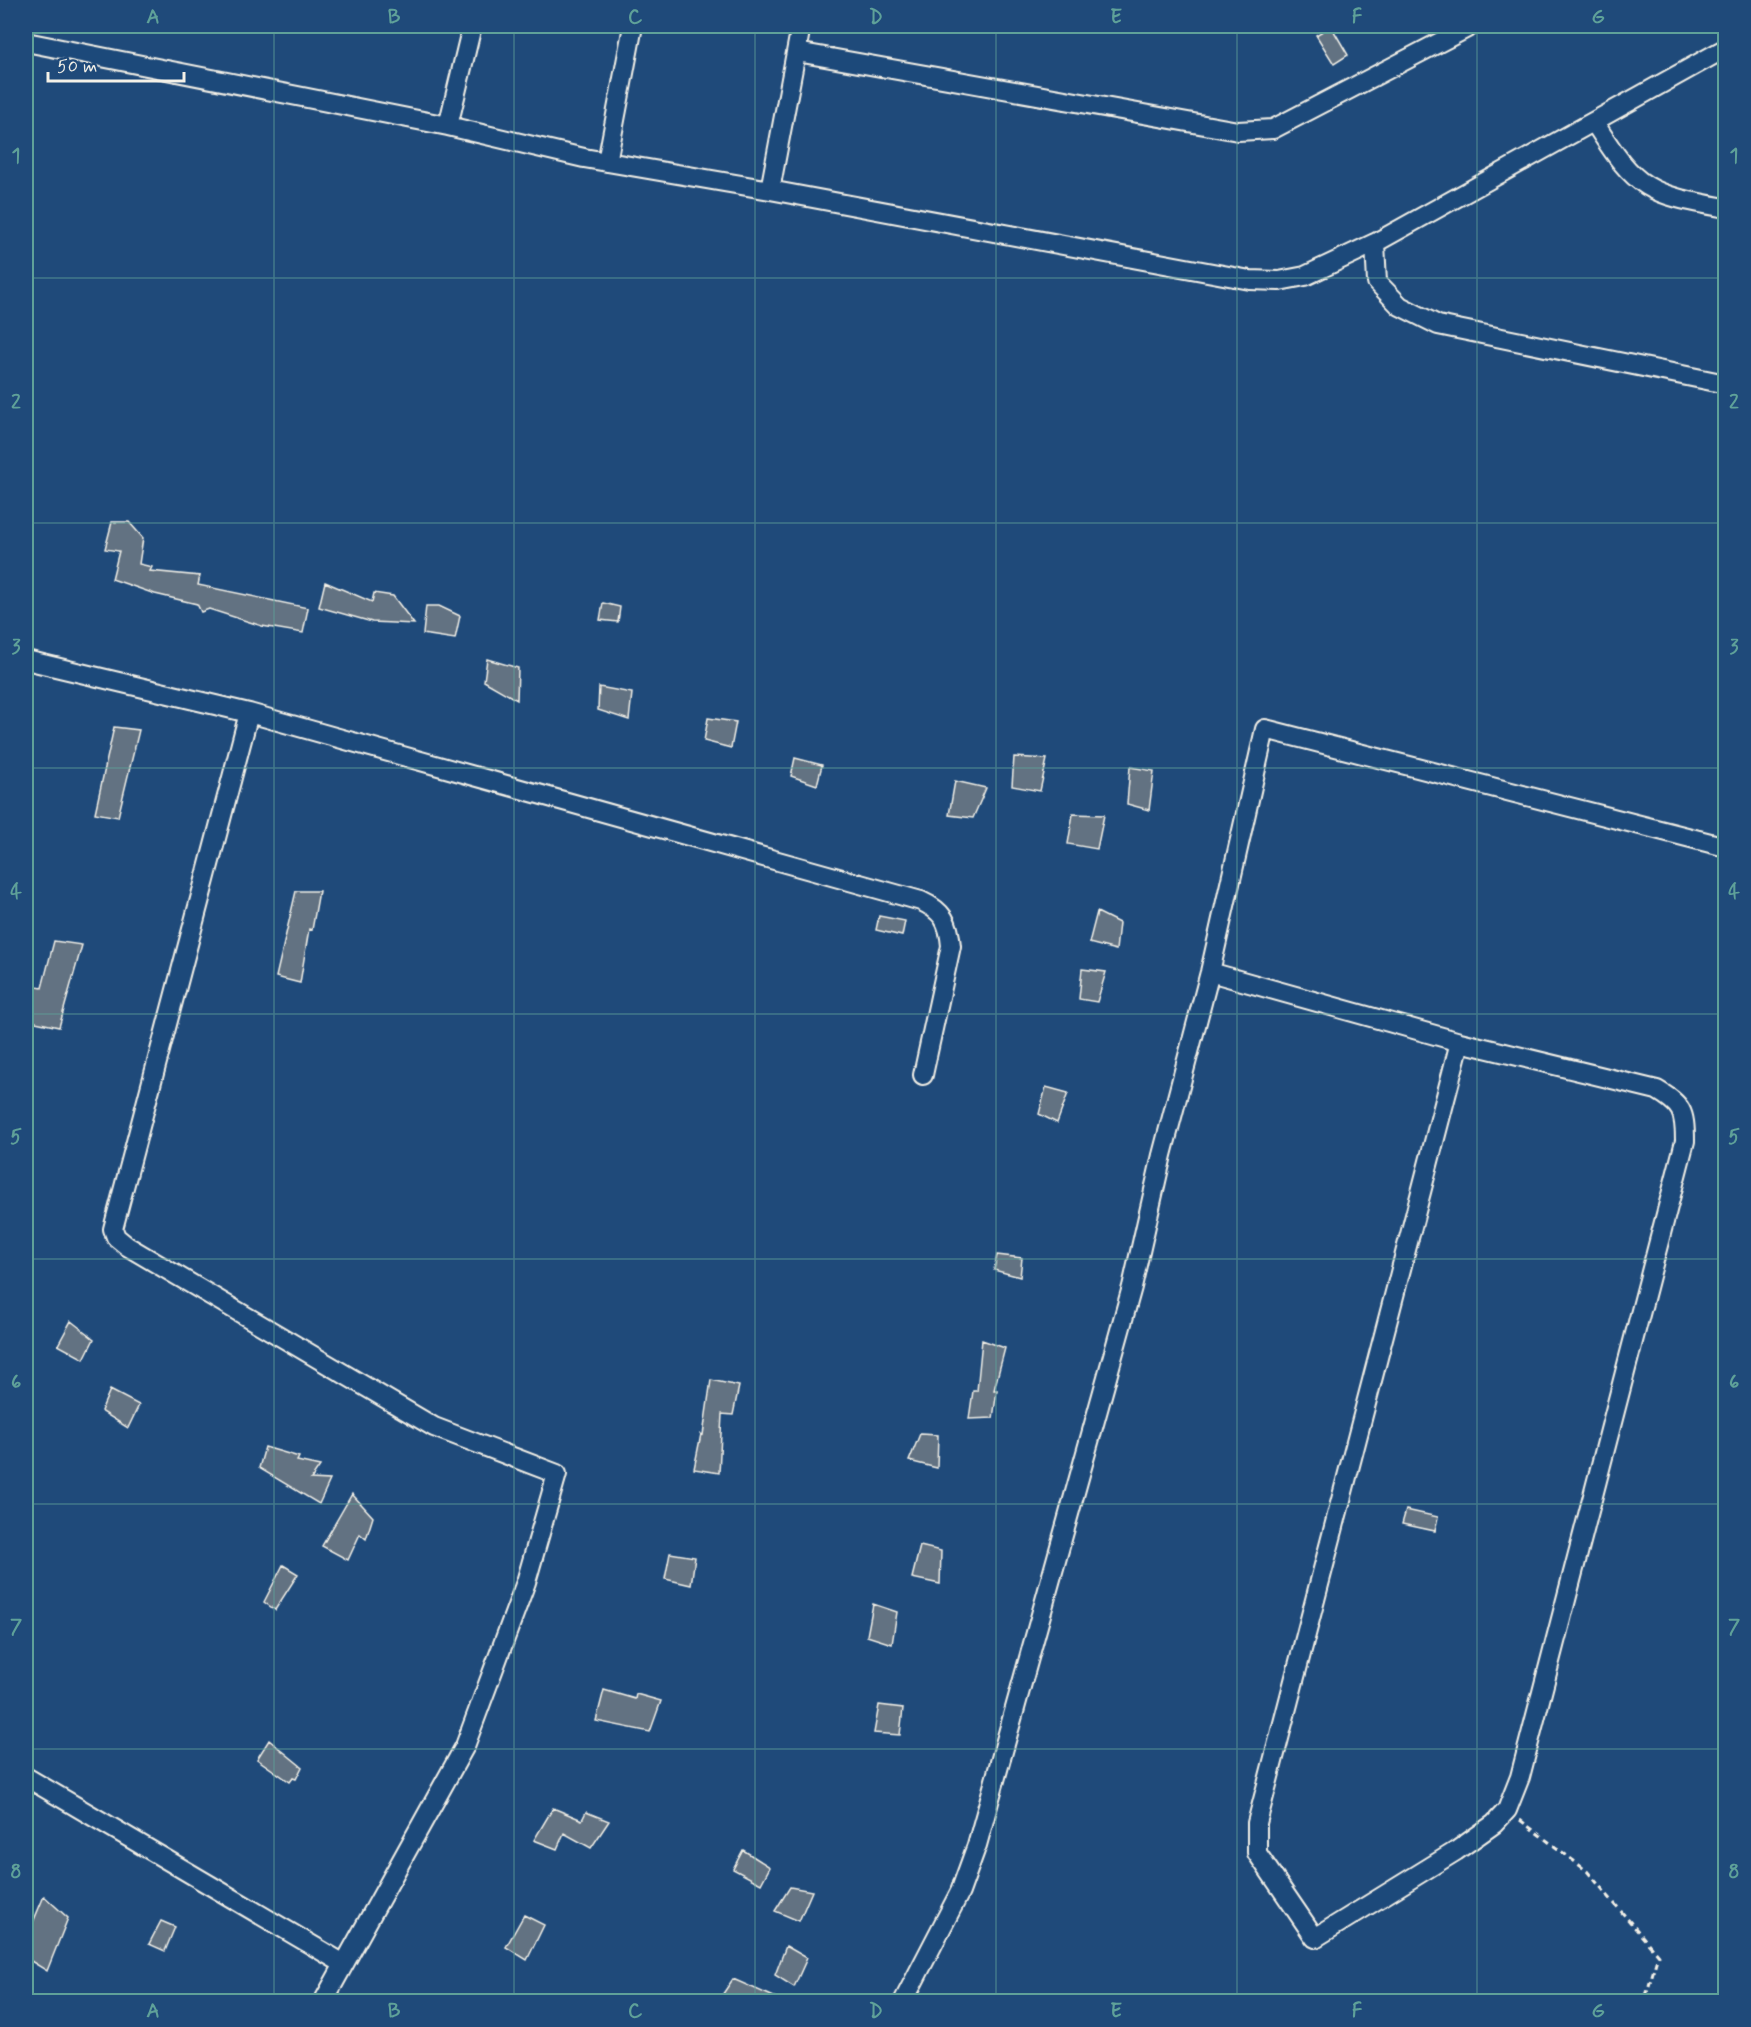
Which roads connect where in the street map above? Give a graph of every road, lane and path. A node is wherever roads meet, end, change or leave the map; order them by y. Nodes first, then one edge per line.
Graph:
1 (472, 26) edge
2 (633, 26) edge
3 (801, 26) edge
4 (1471, 26) edge
5 (26, 42) edge
6 (1725, 48) edge
7 (797, 52) junction
8 (1594, 122) junction
9 (448, 126) junction
10 (607, 162) junction
11 (770, 189) junction
12 (1725, 208) edge
13 (1375, 243) junction
14 (1725, 384) edge
15 (26, 660) edge
16 (249, 713) junction
17 (1725, 847) edge
18 (1210, 972) junction
19 (1460, 1042) junction
20 (923, 1075) dead end
21 (26, 1777) edge
22 (1507, 1810) junction
23 (344, 1964) junction
24 (324, 2001) edge
25 (903, 2001) edge
26 (1639, 2001) edge

1 - 9 street
2 - 10 street
3 - 7 street
4 - 7 street
5 - 9 street
6 - 8 street
7 - 11 street
8 - 12 street
8 - 13 street
9 - 10 street
10 - 11 street
11 - 13 street
13 - 14 street
15 - 16 street
16 - 20 street
16 - 23 street
17 - 18 street
18 - 19 street
18 - 25 street
19 - 22 street
19 - 22 street
21 - 23 street
22 - 26 path
23 - 24 street

